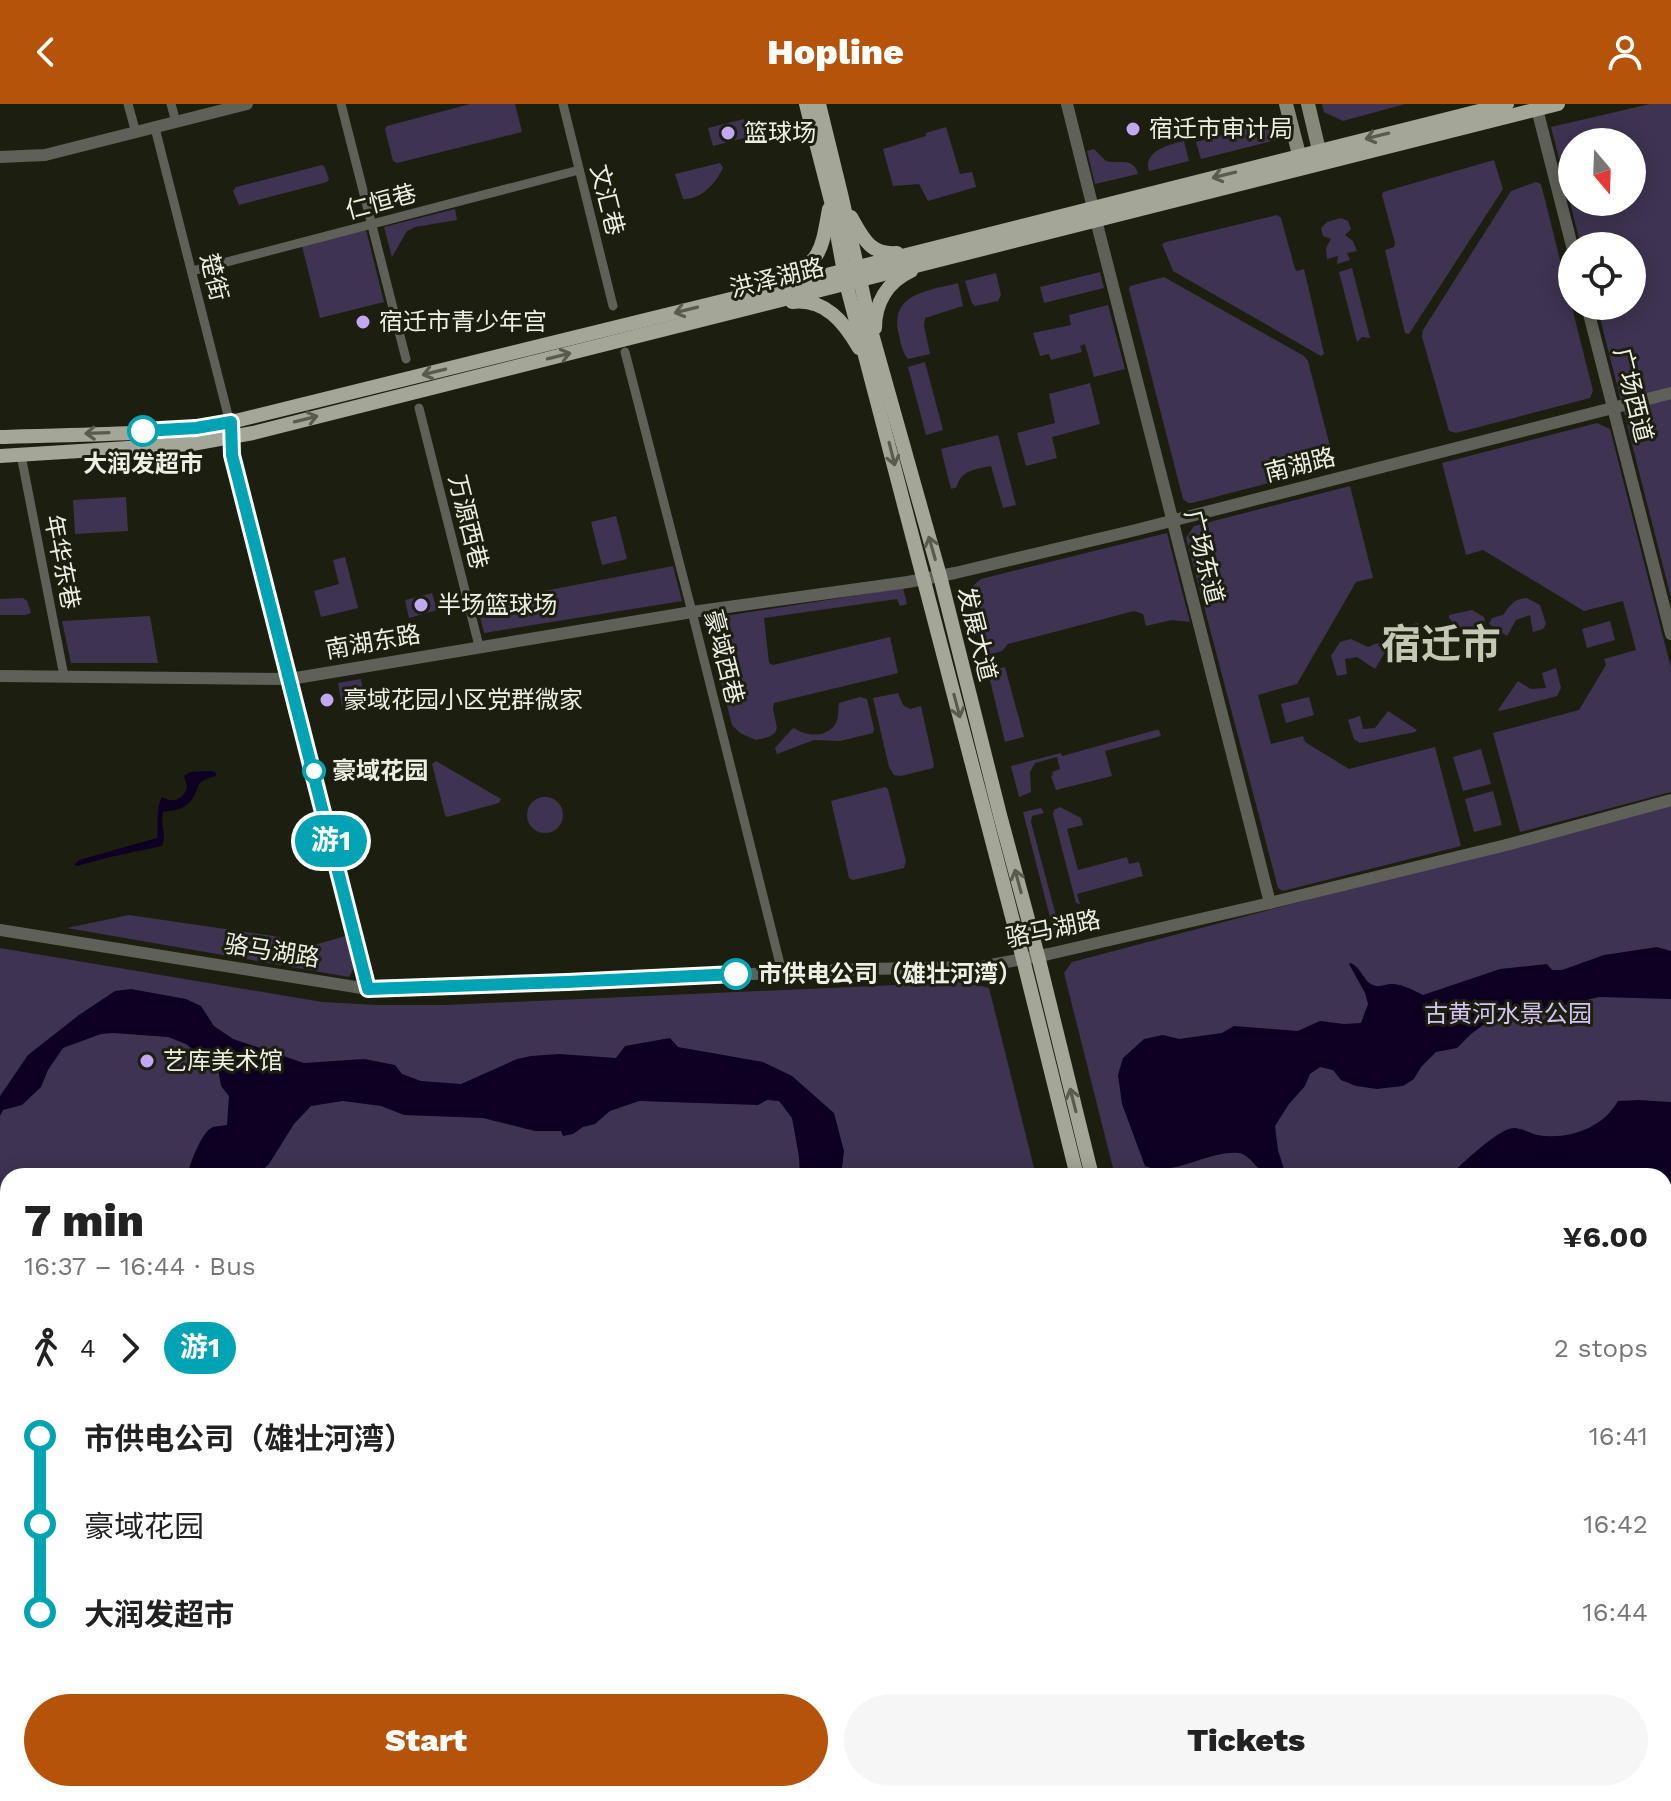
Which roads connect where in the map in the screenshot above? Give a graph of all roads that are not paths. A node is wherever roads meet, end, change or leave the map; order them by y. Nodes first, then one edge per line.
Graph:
1 (128, 104) edge
2 (171, 104) edge
3 (247, 104) edge
4 (341, 104) edge
5 (563, 104) edge
6 (806, 104) edge
7 (819, 104) edge
8 (1067, 104) edge
9 (1286, 104) edge
10 (1308, 104) edge
11 (1507, 104) edge
12 (1558, 104) edge
13 (1537, 109) junction
14 (176, 122) junction
15 (155, 128) junction
16 (136, 133) junction
17 (0, 157) edge
18 (1321, 157) junction
19 (1301, 162) junction
20 (579, 170) junction
21 (836, 200) junction
22 (1095, 214) junction
23 (371, 226) junction
24 (1568, 232) edge
25 (930, 256) junction
26 (192, 271) junction
27 (852, 275) junction
28 (750, 301) junction
29 (613, 306) dead end
30 (1591, 320) edge
31 (625, 352) dead end
32 (406, 359) dead end
33 (874, 365) junction
34 (1671, 393) edge
35 (1613, 407) junction
36 (419, 408) dead end
37 (231, 422) junction
38 (0, 437) edge
39 (231, 438) junction
40 (21, 455) junction
41 (0, 456) edge
42 (1172, 521) junction
43 (940, 576) junction
44 (924, 579) junction
45 (692, 612) junction
46 (1671, 634) edge
47 (479, 646) junction
48 (0, 676) edge
49 (64, 676) junction
50 (290, 679) junction
51 (1671, 800) edge
52 (1270, 903) junction
53 (0, 930) edge
54 (1031, 958) junction
55 (782, 972) junction
56 (368, 989) junction
57 (1075, 1168) edge
58 (1090, 1168) edge

1 - 16 street
2 - 14 street
3 - 14 street
4 - 23 street
5 - 20 street, 文汇巷
6 - 21 main road, 发展大道
7 - 21 main road, 发展大道
8 - 22 street, 广场东道
9 - 19 main road
10 - 18 main road
11 -> 18 main road, 洪泽湖路
12 - 13 main road, 洪泽湖路
13 - 18 main road, 洪泽湖路
13 - 24 street
14 - 15 street
15 - 16 street
15 - 26 street, 楚街
16 - 17 street
18 - 19 main road, 洪泽湖路
19 - 22 main road, 洪泽湖路
20 - 23 street, 仁恒巷
20 - 29 street, 文汇巷
21 - 25 main road
21 - 27 main road, 发展大道
21 - 28 main road
22 - 25 main road, 洪泽湖路
22 - 42 street, 广场东道
23 - 26 street, 仁恒巷
23 - 32 street
25 - 27 main road, 洪泽湖路
25 - 33 main road
26 - 37 street, 楚街
27 - 28 main road, 洪泽湖路
27 - 33 main road, 发展大道
28 - 33 main road
28 -> 37 main road, 洪泽湖路
39 -> 28 main road, 洪泽湖路
30 - 35 street, 广场西道
31 - 45 street, 豪域西巷
43 -> 33 main road, 发展大道
33 -> 44 main road, 发展大道
34 - 35 street, 南湖路
35 - 42 street, 南湖路
35 - 46 street, 广场西道
36 - 47 street, 万源西巷
37 -> 38 main road, 洪泽湖路
37 - 39 street, 楚街
39 - 40 main road, 洪泽湖路
39 - 50 street
40 - 41 main road, 洪泽湖路
40 - 49 street, 年华东巷
42 - 43 street, 南湖路
42 - 52 street, 广场东道
43 - 44 street, 南湖东路
54 -> 43 main road, 发展大道
44 - 45 street, 南湖东路
44 -> 54 main road, 发展大道
45 - 47 street, 南湖东路
45 - 55 street, 豪域西巷
47 - 50 street, 南湖东路
48 - 49 street, 南湖东路
49 - 50 street, 南湖东路
50 - 56 street
51 - 52 street, 骆马湖路
52 - 54 street, 骆马湖路
53 - 56 street, 骆马湖路
54 - 55 street, 骆马湖路
54 - 57 main road, 发展大道
58 -> 54 main road, 发展大道
55 - 56 street, 骆马湖路

